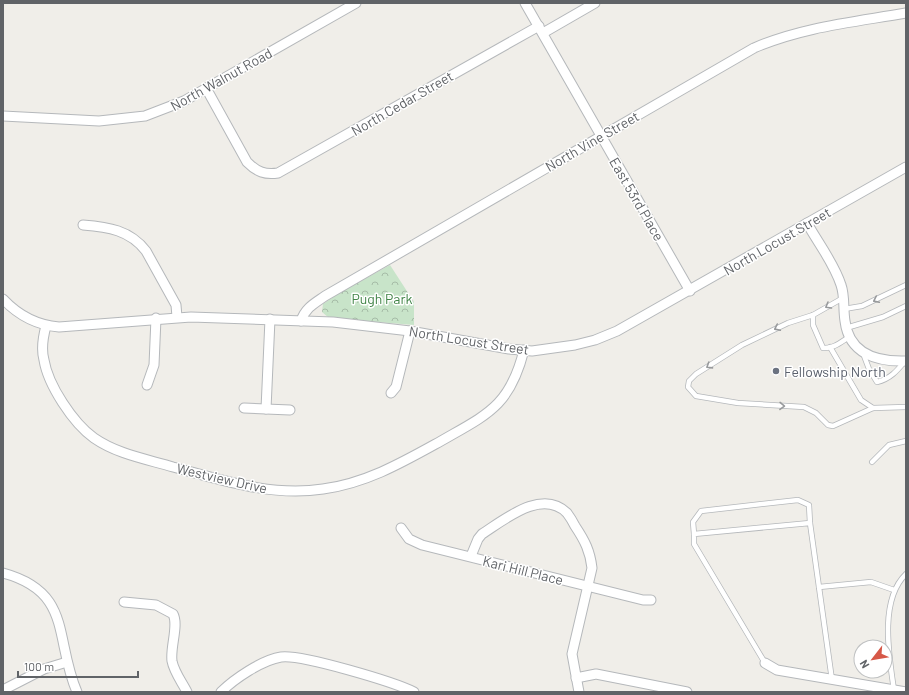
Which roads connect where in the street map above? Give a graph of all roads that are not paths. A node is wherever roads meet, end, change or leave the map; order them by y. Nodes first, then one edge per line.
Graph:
1 (356, 3) edge
2 (525, 3) edge
3 (595, 3) edge
4 (906, 13) edge
5 (541, 30) junction
6 (206, 88) junction
7 (3, 116) edge
8 (601, 136) junction
9 (906, 167) edge
10 (807, 223) junction
11 (83, 225) dead end
12 (906, 285) edge
13 (690, 290) junction
14 (843, 298) junction
15 (3, 299) edge
16 (906, 306) edge
17 (844, 309) junction
18 (813, 315) junction
19 (177, 317) junction
20 (156, 318) junction
21 (270, 319) junction
22 (301, 321) junction
23 (46, 326) junction
24 (410, 331) junction
25 (848, 333) junction
26 (830, 347) junction
27 (524, 350) junction
28 (863, 352) junction
29 (905, 361) edge
30 (147, 385) dead end
31 (392, 393) dead end
32 (244, 408) dead end
33 (873, 408) junction
34 (906, 408) edge
35 (266, 409) junction
36 (290, 410) dead end
37 (906, 441) edge
38 (872, 462) dead end
39 (810, 523) junction
40 (402, 528) dead end
41 (694, 534) junction
42 (471, 556) junction
43 (3, 573) edge
44 (906, 574) edge
45 (588, 586) junction
46 (819, 587) junction
47 (894, 590) junction
48 (651, 600) dead end
49 (124, 602) dead end
50 (67, 662) junction
51 (765, 663) joint
52 (576, 678) junction
53 (832, 680) junction
54 (3, 690) edge
55 (876, 690) edge
56 (894, 690) junction
57 (77, 692) edge
58 (187, 692) edge
59 (221, 692) edge
60 (414, 692) edge
61 (579, 692) edge
62 (687, 692) edge
63 (906, 692) edge

1 - 6 street, North Walnut Road
2 - 5 street, East 53rd Place
3 - 5 street, North Cedar Street
4 - 8 street, North Vine Street
5 - 6 street, North Cedar Street
5 - 8 street, East 53rd Place
6 - 7 street, North Walnut Road
8 - 13 street, East 53rd Place
8 - 22 street, North Vine Street
9 - 10 street, North Locust Street
10 - 13 street, North Locust Street
10 - 14 street
11 - 19 street
12 -> 17 lane
13 - 27 street, North Locust Street
14 - 17 street
14 -> 18 lane
15 - 23 street
16 - 25 lane
17 - 25 street
18 - 26 lane
18 -> 33 lane
19 - 20 street, North Locust Street
19 - 21 street, North Locust Street
20 - 23 street
20 - 30 street
21 - 22 street, North Locust Street
21 - 35 street
22 - 24 street, North Locust Street
23 - 27 street, Westview Drive
24 - 27 street, North Locust Street
24 - 31 street
25 - 26 lane
25 - 28 street
26 - 33 lane
28 - 29 street
28 - 29 lane
32 - 35 street
33 - 34 lane
35 - 36 street
37 - 38 lane
39 - 41 lane
39 - 41 lane
39 - 46 lane
40 - 42 street, Kari Hill Place
41 - 51 lane
42 - 45 street, Kari Hill Place
42 - 45 street
43 - 50 street
44 - 47 lane
45 - 48 street, Kari Hill Place
45 - 52 street
46 - 47 lane
46 - 53 lane
47 - 56 lane
49 - 58 street
50 - 54 street
50 - 57 street
51 - 53 street
52 - 61 street
52 - 62 street
53 - 55 street
55 - 56 street
56 - 63 street
59 - 60 street

